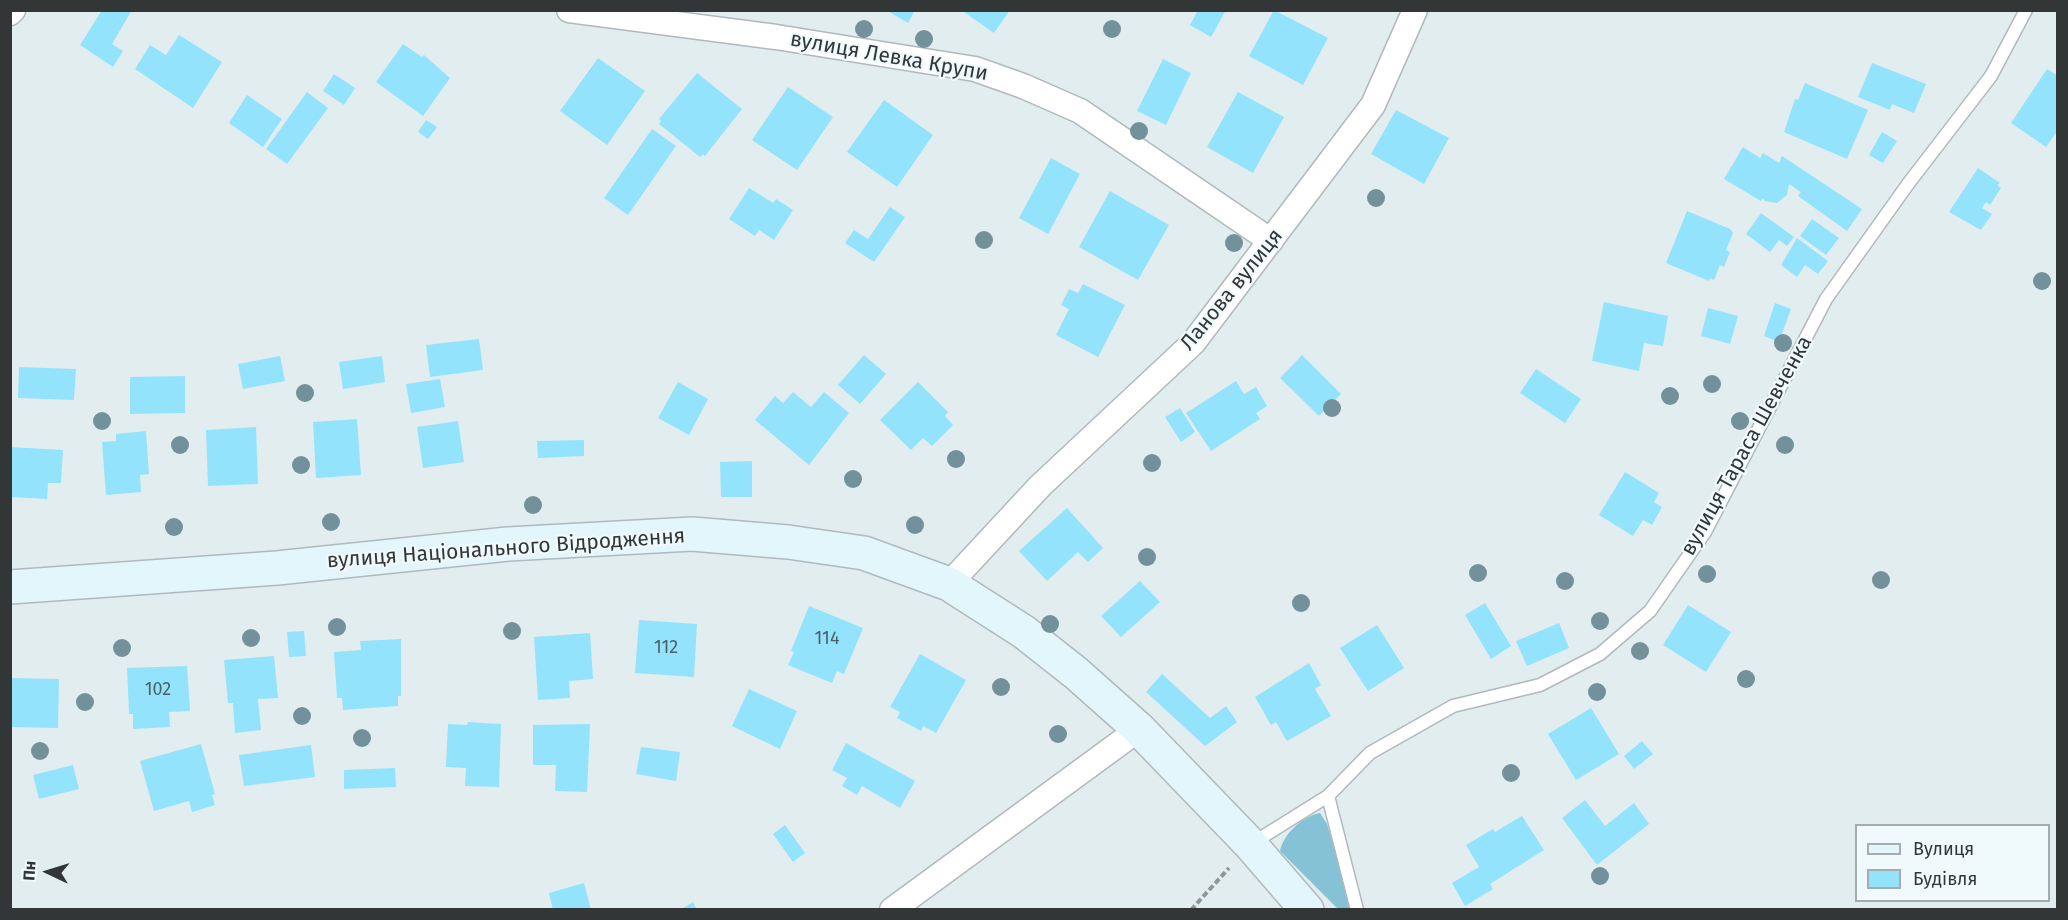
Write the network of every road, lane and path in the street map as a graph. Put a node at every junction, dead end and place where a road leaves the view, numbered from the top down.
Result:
1 (569, 10) edge
2 (1415, 10) edge
3 (2026, 10) edge
4 (1271, 241) junction
5 (949, 584) junction
6 (10, 587) edge
7 (1139, 729) junction
8 (1328, 796) junction
9 (1250, 844) junction
10 (892, 909) edge
11 (1191, 909) edge
12 (1306, 909) edge
13 (1357, 909) edge

1 - 4 street, вулиця Левка Крупи
2 - 4 street, Ланова вулиця
3 - 8 lane, вулиця Тараса Шевченка
4 - 5 street, Ланова вулиця
5 - 6 street, вулиця Національного Відродження
5 - 7 street, вулиця Національного Відродження
7 - 9 street, вулиця Національного Відродження
7 - 10 street
8 - 9 lane, вулиця Тараса Шевченка
8 - 13 lane
9 - 11 path
9 - 12 street, вулиця Національного Відродження

